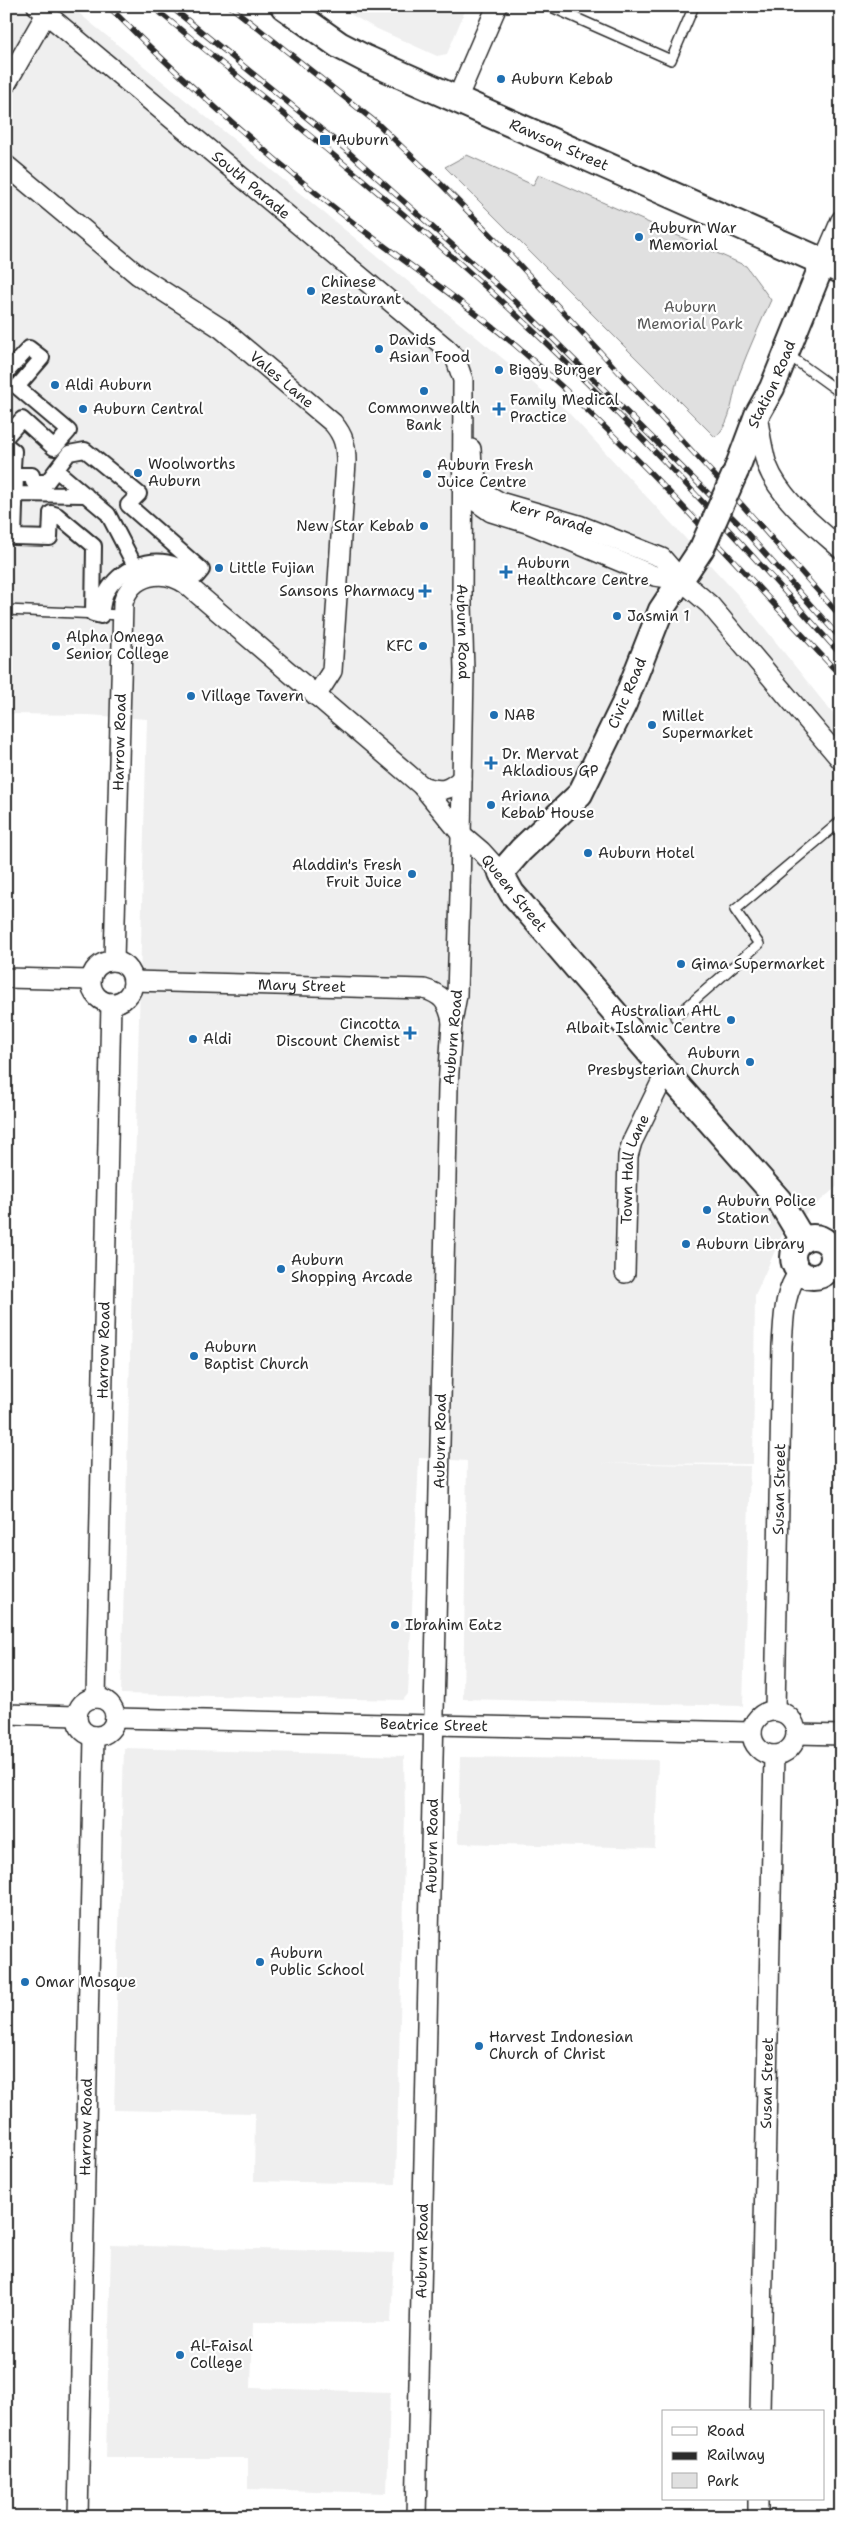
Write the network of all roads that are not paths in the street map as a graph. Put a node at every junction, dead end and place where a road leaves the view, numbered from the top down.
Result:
1 (284, 6) edge
2 (497, 6) edge
3 (549, 6) edge
4 (694, 6) edge
5 (41, 10) edge
6 (6, 84) edge
7 (457, 99) junction
8 (6, 165) edge
9 (841, 220) edge
10 (832, 266) edge
11 (785, 352) junction
12 (460, 367) joint
13 (6, 373) edge
14 (841, 393) edge
15 (757, 415) junction
16 (463, 421) junction
17 (8, 432) edge
18 (6, 445) edge
19 (56, 470) junction
20 (462, 484) junction
21 (15, 494) junction
22 (86, 495) junction
23 (491, 512) junction
24 (464, 533) junction
25 (6, 541) edge
26 (702, 548) joint
27 (841, 549) edge
28 (135, 566) junction
29 (681, 580) junction
30 (186, 584) joint
31 (6, 610) edge
32 (97, 614) junction
33 (122, 615) junction
34 (316, 696) junction
35 (841, 760) edge
36 (462, 778) junction
37 (422, 786) junction
38 (841, 821) edge
39 (461, 834) junction
40 (501, 873) junction
41 (114, 961) junction
42 (6, 978) edge
43 (91, 980) junction
44 (133, 981) junction
45 (111, 1003) junction
46 (675, 1017) dead end
47 (452, 1022) junction
48 (666, 1072) junction
49 (803, 1240) junction
50 (836, 1271) edge
51 (799, 1272) junction
52 (625, 1273) dead end
53 (96, 1698) junction
54 (775, 1710) junction
55 (6, 1714) edge
56 (77, 1716) junction
57 (115, 1718) junction
58 (434, 1725) junction
59 (752, 1732) junction
60 (797, 1734) junction
61 (841, 1735) edge
62 (94, 1736) junction
63 (774, 1755) junction
64 (760, 2410) edge
65 (758, 2500) edge
66 (78, 2517) edge
67 (416, 2517) edge
68 (758, 2517) edge

1 - 7 main road, Rawson Street
2 - 7 street
3 - 4 lane
5 - 6 street
5 - 12 street, South Parade
7 - 10 main road, Rawson Street
8 - 34 street, Vales Lane
9 - 10 street, Station Road
10 - 11 street, Station Road
11 - 14 lane
11 - 15 street, Station Road
12 - 16 street, Auburn Road
13 - 17 street
15 - 26 street, Station Road, bridge
15 - 27 street
16 - 20 street, Auburn Road
16 - 29 street, Kerr Parade
18 - 25 street
19 - 21 street
19 - 22 street
19 - 28 street
20 - 23 street, Kerr Parade
20 - 24 street, Auburn Road
21 - 22 street
21 - 32 street
22 - 28 street
23 - 24 street, Kerr Parade
23 - 29 street, Kerr Parade
24 - 36 street, Auburn Road
26 - 29 street, Civic Road
28 - 32 street
29 - 35 street, Kerr Parade
29 - 40 street, Civic Road
30 - 33 street, Harrow Road
30 - 34 street, Queen Street
31 - 32 lane
32 - 33 lane
33 - 41 street, Harrow Road
34 - 37 street, Queen Street
36 - 37 street
36 - 39 street, Auburn Road
37 - 39 street, Queen Street
38 - 46 lane
39 - 40 street, Queen Street
39 - 47 street, Auburn Road
40 - 48 street, Queen Street
41 - 43 street
41 - 44 street
42 - 43 street
43 - 45 street
44 - 45 street
44 - 47 street, Mary Street
45 - 53 street, Harrow Road
47 - 58 street, Auburn Road
48 - 49 street, Queen Street
48 - 52 street, Town Hall Lane
49 - 50 street
49 - 51 street
50 - 51 street
51 - 54 street, Susan Street
53 - 56 street
53 - 57 street
54 - 59 street
54 - 60 street
55 - 56 street
56 - 62 street
57 - 58 street, Beatrice Street
57 - 62 street
58 - 59 street, Beatrice Street
58 - 67 street, Auburn Road
59 - 63 street
60 - 61 street
60 - 63 street
62 - 66 street, Harrow Road
63 - 64 street, Susan Street
65 - 68 street

